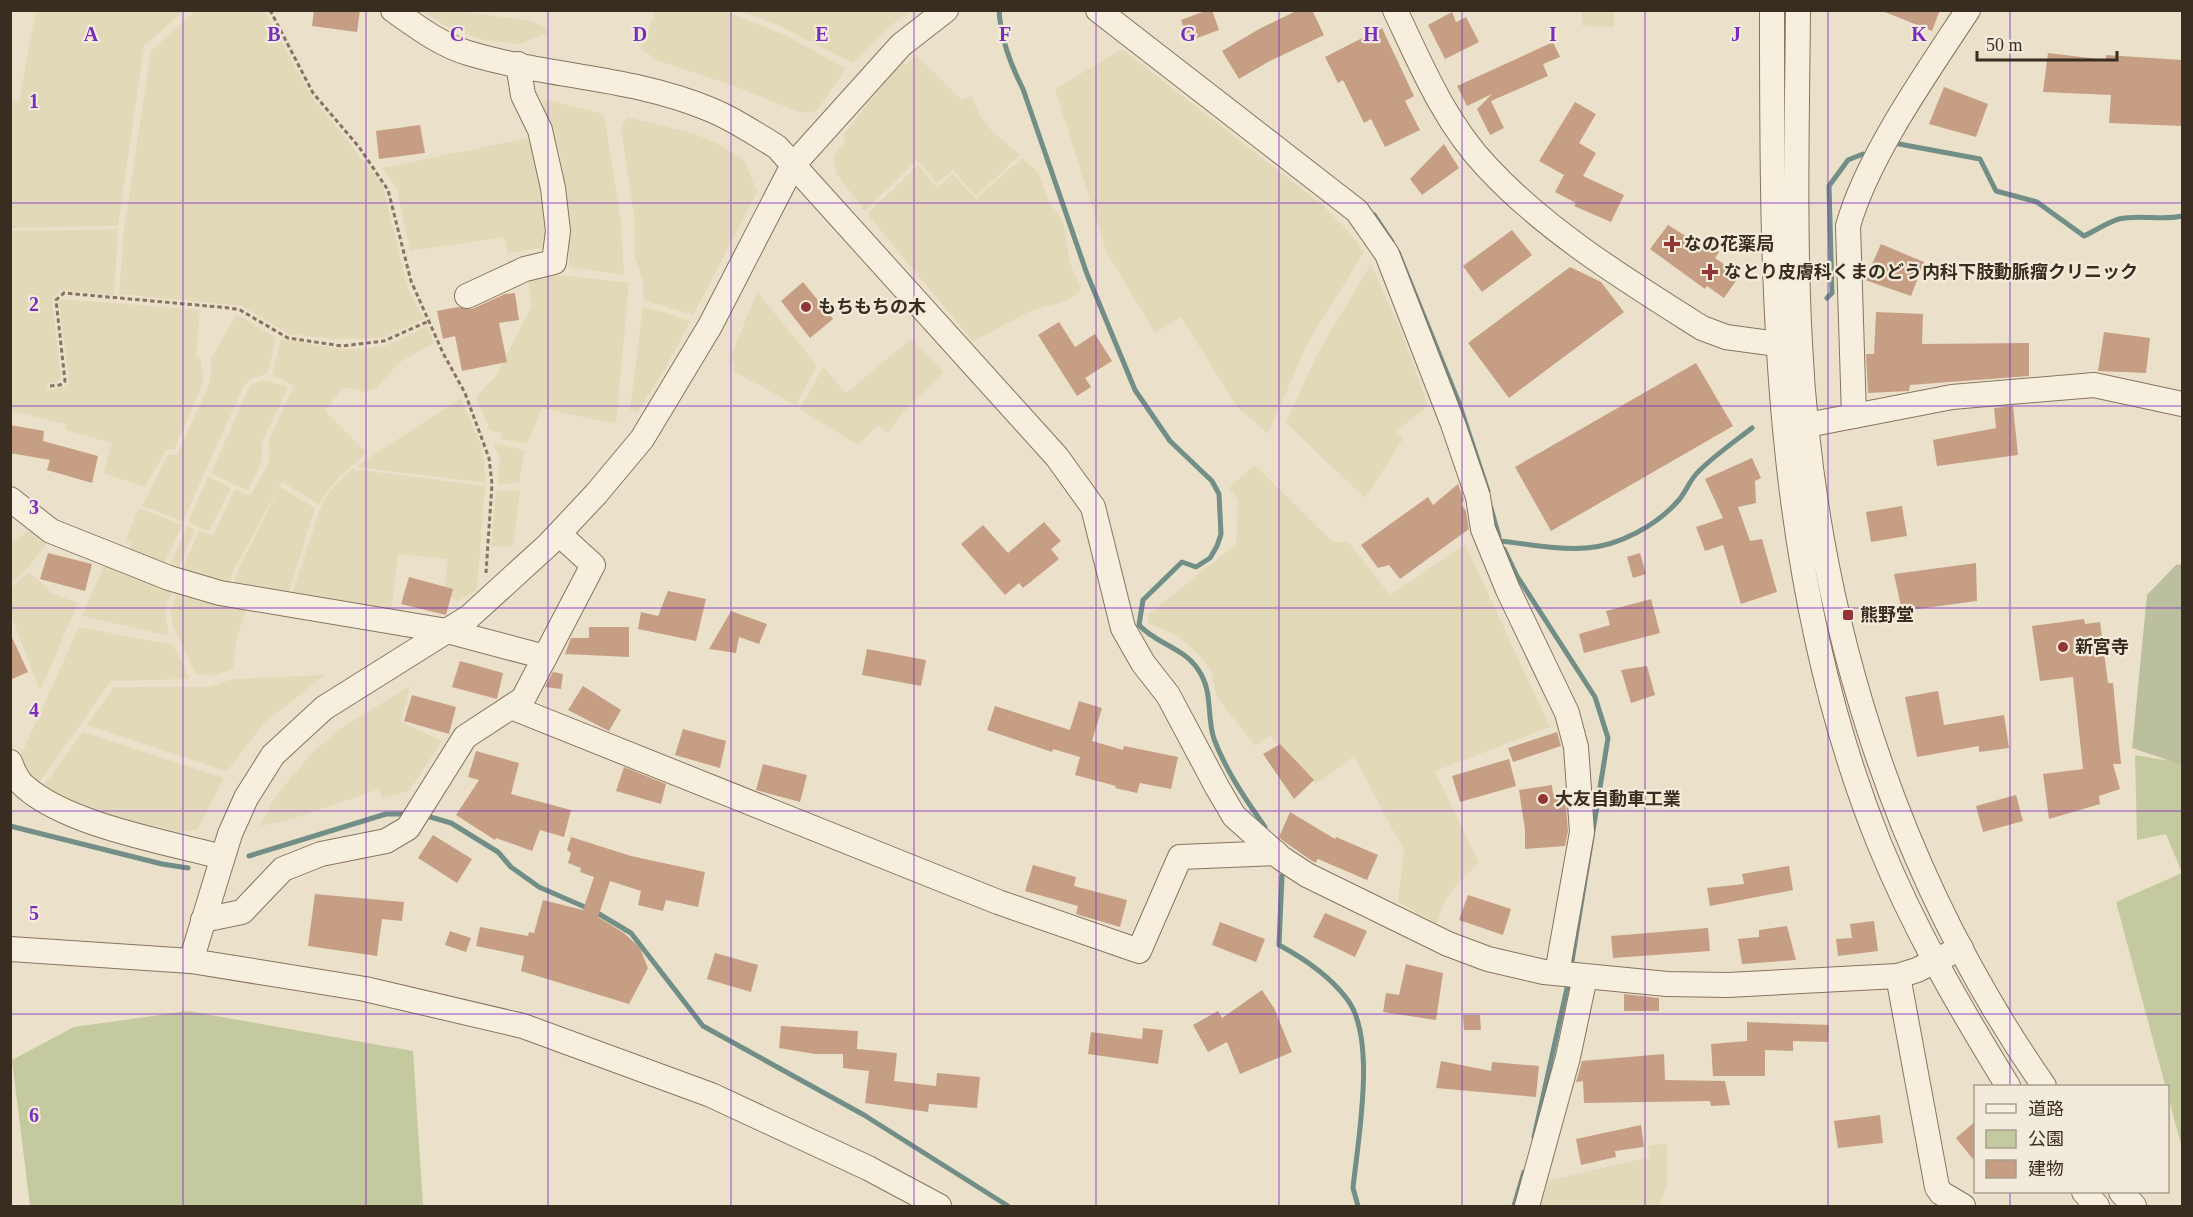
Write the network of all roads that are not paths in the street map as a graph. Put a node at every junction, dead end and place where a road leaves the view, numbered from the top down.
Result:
1 (393, 10) edge
2 (946, 10) edge
3 (1098, 10) edge
4 (1395, 10) edge
5 (1772, 10) edge
6 (1798, 10) edge
7 (1968, 10) edge
8 (518, 64) junction
9 (794, 165) junction
10 (467, 296) dead end
11 (1777, 344) junction
12 (2182, 404) edge
13 (1854, 416) junction
14 (1807, 425) junction
15 (10, 499) edge
16 (559, 534) junction
17 (447, 632) junction
18 (545, 657) junction
19 (511, 707) junction
20 (10, 762) edge
21 (1276, 853) junction
22 (222, 857) junction
23 (202, 920) junction
24 (1960, 948) junction
25 (10, 949) edge
26 (191, 961) junction
27 (1935, 961) junction
28 (1570, 975) junction
29 (1898, 976) junction
30 (2007, 1085) edge
31 (2043, 1085) edge
32 (2086, 1193) edge
33 (2123, 1193) edge
34 (1938, 1200) edge
35 (939, 1206) edge
36 (1527, 1206) edge
37 (1963, 1206) edge
38 (2097, 1206) edge
39 (2134, 1206) edge

1 - 8 street
2 - 9 street
3 - 28 street
4 - 11 street
5 - 11 street
6 - 14 street
7 - 13 street
8 - 9 street
8 - 10 street
9 - 16 street
9 - 21 street
11 - 27 street
12 - 13 street
13 - 14 street
14 - 24 street
15 - 17 street
16 - 17 street
16 - 18 street
17 - 18 street
17 - 22 street
18 - 19 street
19 - 21 street
19 - 23 street
20 - 22 street
21 - 28 street
22 - 23 street
23 - 26 street
24 - 27 street
24 - 31 street
25 - 26 street
26 - 35 street
27 - 29 street
27 - 30 street
28 - 29 street
28 - 36 street
29 - 34 street
32 - 38 street
33 - 39 street
34 - 37 street

